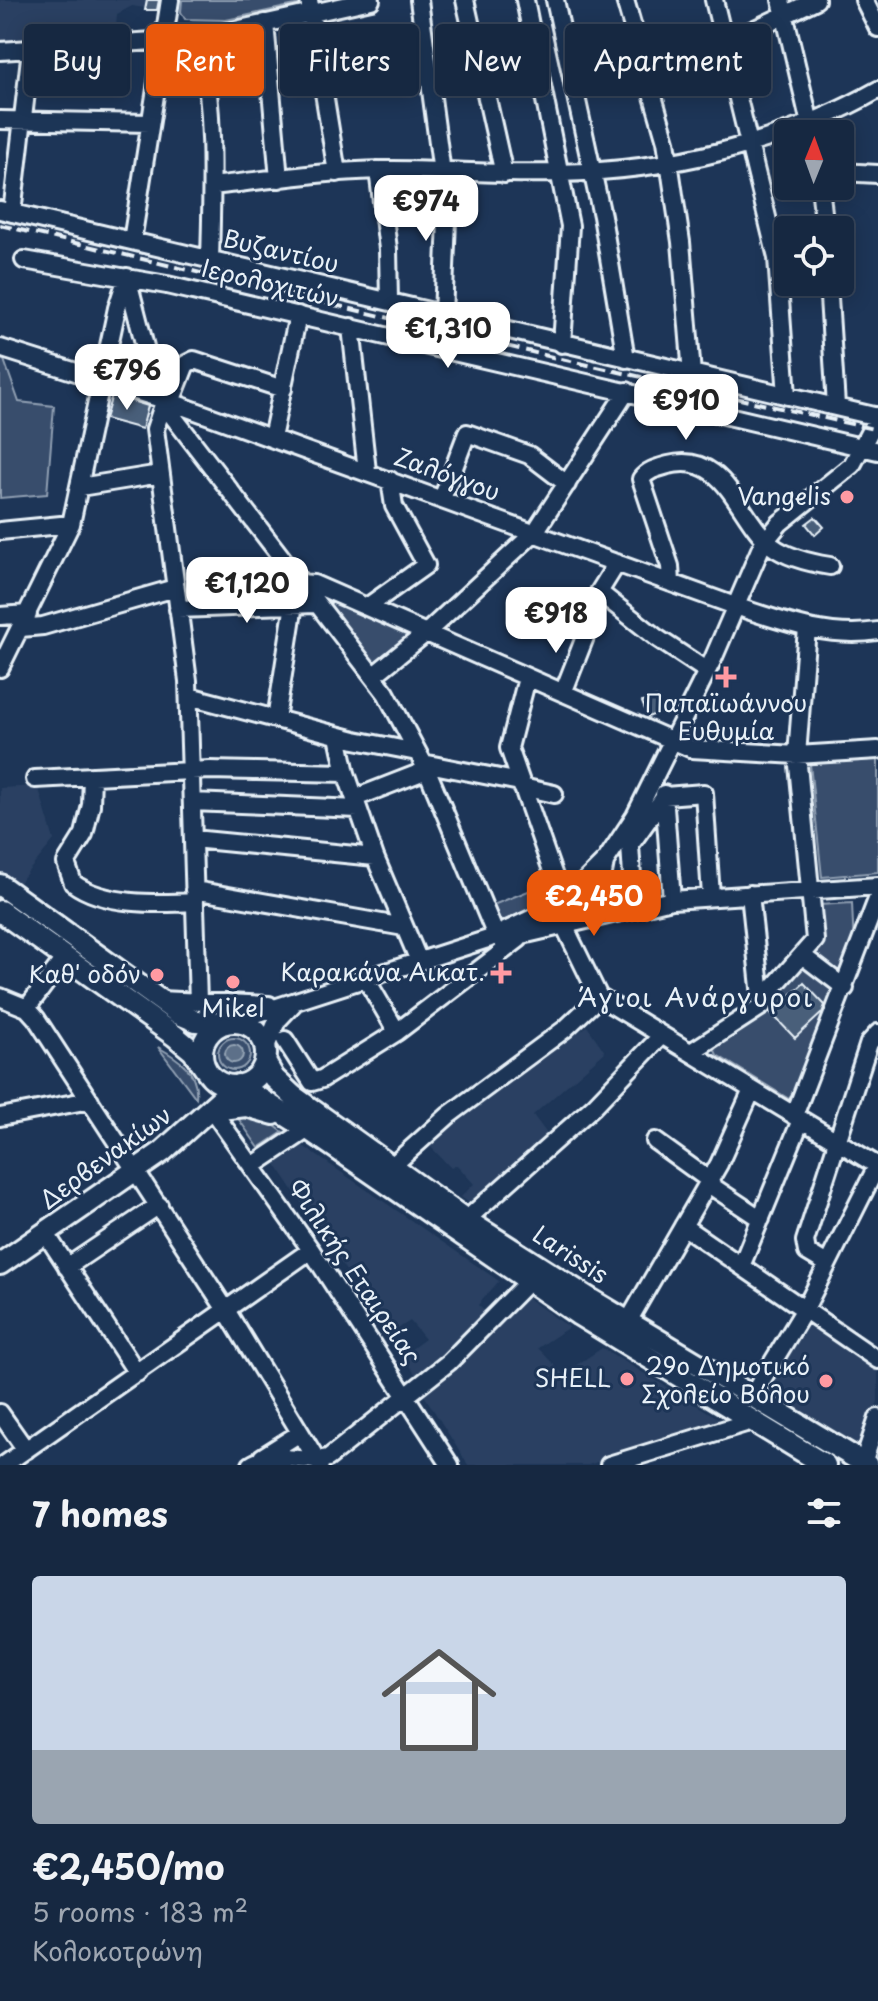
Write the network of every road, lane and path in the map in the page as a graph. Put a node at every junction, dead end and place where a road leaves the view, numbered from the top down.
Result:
1 (170, 0) edge
2 (371, 0) edge
3 (419, 0) edge
4 (465, 0) edge
5 (525, 0) edge
6 (555, 0) edge
7 (625, 0) edge
8 (714, 0) edge
9 (816, 0) edge
10 (864, 0) edge
11 (310, 7) edge
12 (783, 8) edge
13 (265, 23) junction
14 (166, 24) edge
15 (261, 24) edge
16 (633, 24) edge
17 (719, 24) edge
18 (757, 24) edge
19 (878, 28) edge
20 (24, 49) edge
21 (0, 51) edge
22 (878, 90) edge
23 (26, 96) edge
24 (154, 96) edge
25 (211, 96) edge
26 (654, 96) edge
27 (736, 96) edge
28 (0, 120) edge
29 (24, 120) junction
30 (810, 120) edge
31 (828, 120) edge
32 (150, 123) junction
33 (774, 138) edge
34 (747, 144) junction
35 (670, 162) junction
36 (378, 170) junction
37 (592, 172) junction
38 (337, 173) junction
39 (446, 173) junction
40 (559, 173) junction
41 (854, 173) edge
42 (504, 174) junction
43 (878, 174) edge
44 (279, 179) junction
45 (212, 186) junction
46 (6, 211) edge
47 (132, 241) junction
48 (24, 260) dead end
49 (210, 260) junction
50 (127, 277) junction
51 (829, 296) edge
52 (389, 301) junction
53 (298, 315) junction
54 (443, 315) junction
55 (351, 327) junction
56 (562, 344) junction
57 (0, 348) edge
58 (626, 359) junction
59 (692, 374) junction
60 (102, 379) junction
61 (283, 389) junction
62 (627, 391) junction
63 (787, 396) junction
64 (164, 401) junction
65 (836, 406) junction
66 (878, 417) edge
67 (272, 438) junction
68 (871, 449) edge
69 (367, 471) junction
70 (160, 474) junction
71 (390, 480) junction
72 (567, 484) junction
73 (80, 487) junction
74 (442, 499) junction
75 (71, 524) junction
76 (0, 531) edge
77 (535, 532) junction
78 (766, 540) junction
79 (617, 563) junction
80 (830, 566) dead end
81 (299, 583) junction
82 (671, 583) junction
83 (175, 588) junction
84 (294, 604) junction
85 (315, 604) junction
86 (735, 606) junction
87 (367, 607) junction
88 (178, 609) junction
89 (0, 616) edge
90 (24, 621) junction
91 (807, 628) junction
92 (878, 631) edge
93 (587, 632) dead end
94 (426, 633) junction
95 (0, 668) edge
96 (707, 671) junction
97 (374, 675) junction
98 (527, 678) junction
99 (563, 693) junction
100 (189, 696) junction
101 (276, 719) junction
102 (338, 736) junction
103 (673, 741) junction
104 (878, 750) edge
105 (797, 755) junction
106 (422, 762) junction
107 (191, 771) junction
108 (658, 772) junction
109 (346, 773) junction
110 (92, 776) junction
111 (35, 779) dead end
112 (521, 784) junction
113 (554, 794) dead end
114 (665, 796) junction
115 (192, 802) junction
116 (356, 803) junction
117 (193, 839) junction
118 (375, 857) junction
119 (606, 860) junction
120 (0, 885) edge
121 (878, 886) edge
122 (812, 891) junction
123 (750, 894) junction
124 (195, 896) junction
125 (711, 896) junction
126 (878, 897) edge
127 (672, 900) junction
128 (559, 905) junction
129 (634, 907) junction
130 (0, 911) edge
131 (614, 912) junction
132 (563, 926) junction
133 (404, 927) junction
134 (496, 936) junction
135 (519, 938) junction
136 (478, 942) junction
137 (803, 956) junction
138 (65, 957) junction
139 (419, 961) junction
140 (365, 977) junction
141 (845, 988) junction
142 (0, 997) edge
143 (599, 997) junction
144 (299, 999) junction
145 (159, 1000) junction
146 (198, 1002) junction
147 (762, 1003) junction
148 (278, 1006) junction
149 (27, 1008) junction
150 (229, 1023) junction
151 (397, 1032) junction
152 (876, 1034) edge
153 (662, 1035) junction
154 (285, 1040) dead end
155 (691, 1052) junction
156 (265, 1055) junction
157 (208, 1072) junction
158 (237, 1086) junction
159 (752, 1090) junction
160 (90, 1100) junction
161 (206, 1115) junction
162 (0, 1117) edge
163 (798, 1118) junction
164 (308, 1129) junction
165 (655, 1141) dead end
166 (840, 1142) junction
167 (254, 1165) junction
168 (878, 1165) edge
169 (391, 1167) junction
170 (136, 1171) junction
171 (708, 1181) junction
172 (159, 1205) junction
173 (761, 1219) junction
174 (466, 1220) junction
175 (683, 1226) junction
176 (46, 1234) junction
177 (311, 1250) junction
178 (0, 1264) edge
179 (742, 1264) junction
180 (827, 1264) junction
181 (67, 1267) junction
182 (528, 1282) junction
183 (805, 1309) junction
184 (226, 1310) junction
185 (623, 1330) junction
186 (878, 1360) edge
187 (137, 1373) junction
188 (407, 1395) junction
189 (752, 1396) junction
190 (0, 1413) edge
191 (878, 1418) edge
192 (752, 1421) junction
193 (300, 1433) junction
194 (26, 1450) junction
195 (256, 1462) edge
196 (319, 1463) edge
197 (620, 1464) edge
198 (865, 1464) edge
199 (4, 1465) edge
200 (450, 1465) edge
201 (825, 1465) edge

1 - 14 street
2 - 11 street
3 - 39 street
4 - 42 street
5 - 40 street
6 - 37 street
7 - 16 street
8 - 17 street
9 - 12 street
10 - 19 street
11 - 13 street
11 - 38 street
12 - 18 street
12 - 30 street
13 - 15 street
13 - 44 street
20 - 21 street
22 - 31 street
23 - 29 street
24 - 32 street
25 - 45 street
26 - 35 street
27 - 34 street
28 - 29 street
29 - 32 street
29 - 46 street
32 - 47 street
33 - 34 street
34 - 35 street
34 - 63 street
35 - 37 street
35 - 59 street
36 - 38 street
36 - 39 street
36 - 52 street
37 - 40 street
37 - 58 street
38 - 44 street
39 - 42 street
39 - 54 street
40 - 42 street
40 - 56 street
41 - 43 street
44 - 45 street
45 - 49 street
46 - 47 street, Βυζαντίου
47 - 49 street, Βυζαντίου
48 - 50 street, Ιερολοχιτών
49 - 52 street, Βυζαντίου
50 - 53 street, Ιερολοχιτών
50 - 60 street
50 - 64 street
51 - 65 street
52 - 54 street, Βυζαντίου
53 - 55 street, Ιερολοχιτών
53 - 61 street
54 - 56 street, Βυζαντίου
55 - 62 street, Ιερολοχιτών
55 - 69 street
56 - 58 street, Βυζαντίου
57 - 60 street, Ζαλόγγου
58 - 59 street, Βυζαντίου
59 - 63 street, Βυζαντίου
60 - 64 street, Ζαλόγγου
60 - 73 street
61 - 64 street
61 - 67 street
62 - 68 street, Ιερολοχιτών
62 - 72 street
63 - 65 street, Βυζαντίου
64 - 67 street, Ζαλόγγου
64 - 70 street
64 - 81 street
65 - 66 street, Βυζαντίου
66 - 68 street
67 - 69 street, Ζαλόγγου
68 - 78 street
69 - 71 street, Ζαλόγγου
70 - 73 street
70 - 83 street
71 - 74 street, Ζαλόγγου
71 - 87 street
72 - 74 street
72 - 77 street
73 - 75 street
74 - 77 street, Ζαλόγγου
75 - 76 street
75 - 90 street
77 - 79 street, Ζαλόγγου
77 - 94 street
78 - 80 street
78 - 82 street
78 - 86 street
79 - 82 street, Ζαλόγγου
79 - 96 street
81 - 85 street
81 - 87 street
82 - 86 street, Ζαλόγγου
83 - 88 street
83 - 90 street
84 - 85 street
84 - 88 street
84 - 101 street
85 - 97 street
86 - 91 street, Ζαλόγγου
86 - 96 street
87 - 94 street
88 - 100 street
89 - 90 street
90 - 95 street
91 - 92 street, Ζαλόγγου
91 - 105 street
93 - 99 street
94 - 97 street
94 - 98 street
96 - 103 street
97 - 106 street
98 - 99 street
98 - 112 street
99 - 103 street
100 - 101 street
100 - 107 street
101 - 102 street
102 - 106 street
102 - 109 street
103 - 105 street
103 - 108 street
104 - 105 street
105 - 122 street
106 - 112 street
106 - 116 street
106 - 134 street
107 - 109 street
107 - 110 street
107 - 115 street
108 - 114 street
108 - 119 street
109 - 116 street
110 - 111 street
110 - 124 street
112 - 113 street
112 - 128 street
114 - 125 street
114 - 127 street
114 - 129 street
115 - 116 street
115 - 117 street
116 - 118 street
117 - 118 street
117 - 124 street
118 - 133 street
119 - 128 street
119 - 131 street
120 - 145 main road
121 - 122 street
122 - 123 street
122 - 137 street
123 - 125 street
123 - 147 street
124 - 133 street
124 - 146 street
125 - 127 street
126 - 141 street
127 - 129 street
128 - 132 street
128 - 134 street
129 - 131 street
130 - 138 main road
131 - 132 street
132 - 135 street
132 - 143 street
133 - 139 street
134 - 136 street
135 - 136 street
135 - 151 street
136 - 139 street
137 - 141 street
137 - 147 street
138 - 149 street
138 - 157 main road
139 - 140 street
140 - 144 street
140 - 151 street
141 - 163 street
142 - 149 street
143 - 153 street
143 - 169 street
144 - 148 street
144 - 156 street
145 - 146 street
145 - 150 main road
146 - 148 street
147 - 155 street
148 - 150 street
149 - 160 street
150 - 156 main road
150 - 157 main road
151 - 154 street
152 - 166 street
153 - 155 street
153 - 174 street
155 - 159 street
156 - 158 main road
156 - 169 main road, Larissis
157 - 158 main road
157 - 161 main road
158 - 161 main road, Δερβενακίων
158 - 164 main road, Larissis
159 - 163 street
159 - 171 street
160 - 162 street
160 - 170 street
161 - 164 main road
161 - 167 street, Φιλικής Εταιρείας
161 - 170 main road, Δερβενακίων
163 - 166 street
163 - 173 street
164 - 167 street
164 - 182 main road, Larissis
165 - 171 street
166 - 168 street
166 - 180 street
167 - 177 street, Φιλικής Εταιρείας
168 - 180 street
169 - 174 main road, Larissis
170 - 172 street
170 - 176 main road, Δερβενακίων
171 - 173 street
171 - 175 street
172 - 181 street
172 - 184 street
173 - 179 street
174 - 185 main road, Larissis
175 - 179 street
175 - 185 street
176 - 178 main road, Δερβενακίων
176 - 181 street
177 - 184 street
177 - 188 street, Φιλικής Εταιρείας
179 - 183 street
180 - 183 street
181 - 187 street
182 - 185 main road, Larissis
182 - 188 street
183 - 186 street
183 - 189 street
184 - 187 street
184 - 193 street
185 - 189 main road, Larissis
185 - 192 main road, Larissis
187 - 194 street
188 - 196 street
188 - 200 street, Φιλικής Εταιρείας
189 - 198 main road, Larissis
190 - 194 street
191 - 198 street
192 - 197 street
192 - 201 main road, Larissis
193 - 195 street
193 - 196 street
194 - 199 street
195 - 196 street

